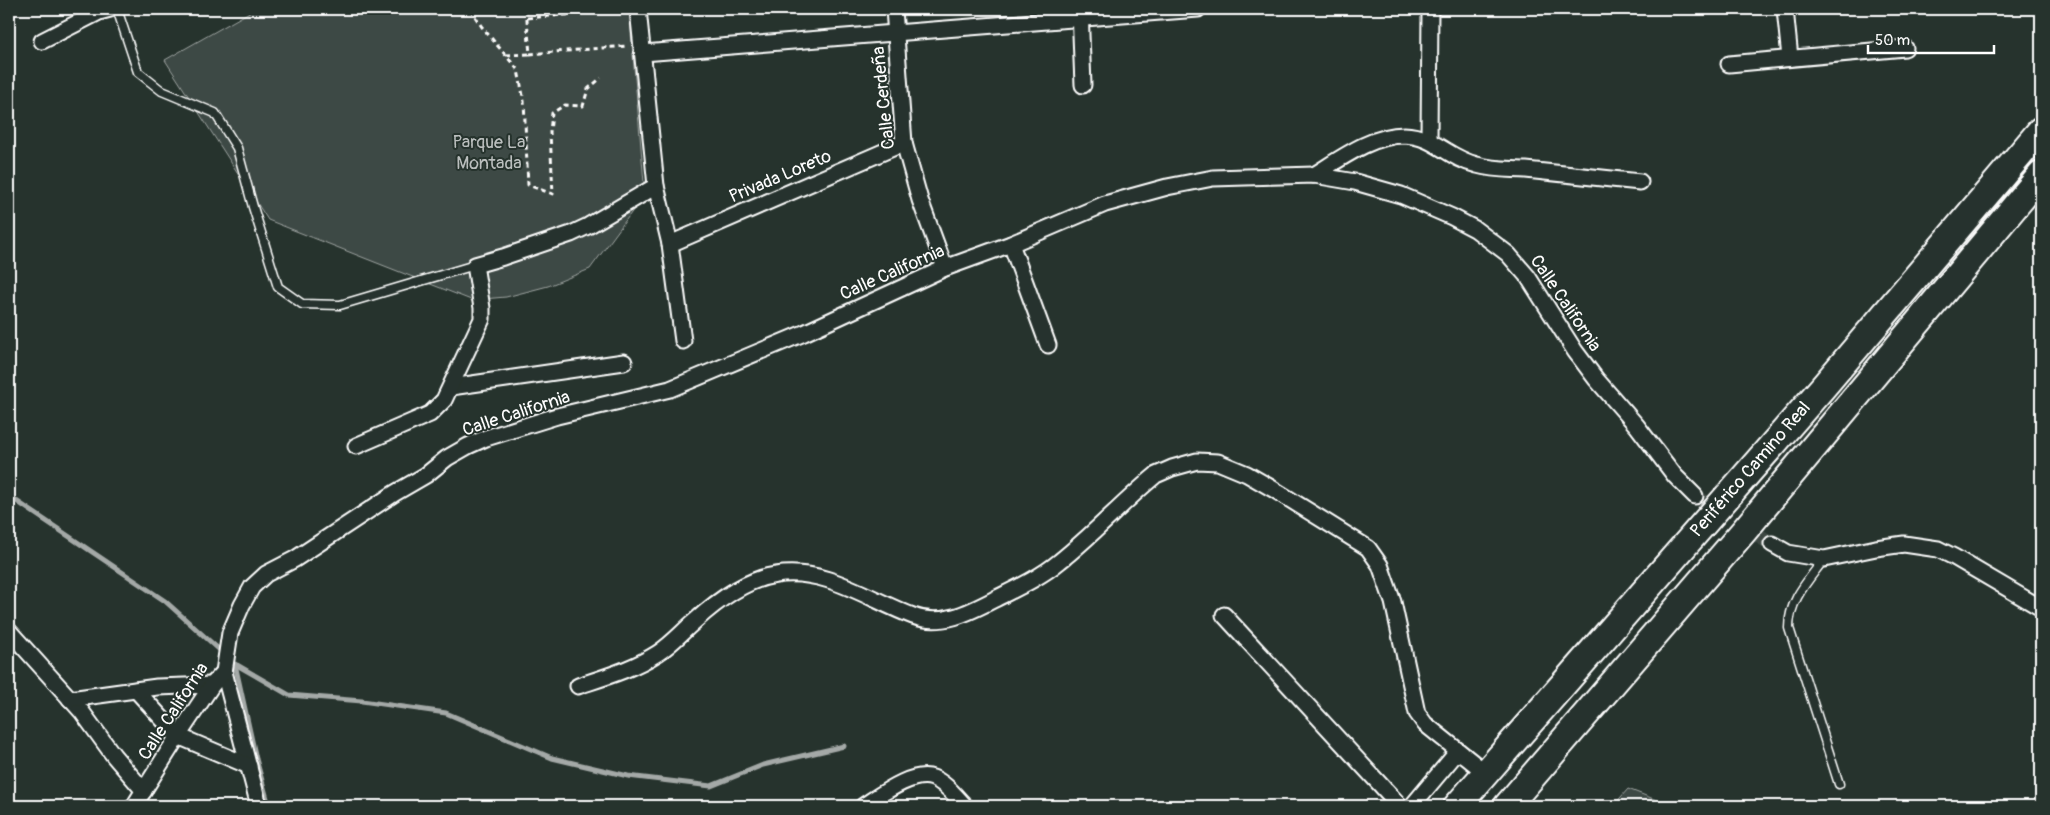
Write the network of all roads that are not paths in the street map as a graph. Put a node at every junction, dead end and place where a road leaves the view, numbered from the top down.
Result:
1 (110, 9) edge
2 (117, 9) edge
3 (638, 9) edge
4 (894, 9) edge
5 (1198, 9) edge
6 (1430, 9) edge
7 (1785, 9) edge
8 (1080, 13) edge
9 (896, 32) junction
10 (42, 41) dead end
11 (643, 48) junction
12 (1905, 48) dead end
13 (1790, 58) junction
14 (1729, 64) dead end
15 (1083, 84) dead end
16 (2041, 130) edge
17 (1429, 140) junction
18 (904, 143) junction
19 (1314, 175) junction
20 (2041, 175) edge
21 (1640, 182) dead end
22 (656, 186) junction
23 (670, 244) junction
24 (1011, 244) junction
25 (475, 265) junction
26 (945, 268) junction
27 (683, 341) dead end
28 (1048, 345) dead end
29 (624, 362) dead end
30 (450, 386) junction
31 (356, 446) dead end
32 (1695, 496) tunnel mouth
33 (1772, 544) tunnel mouth
34 (1824, 558) junction
35 (2041, 608) edge
36 (1224, 615) dead end
37 (9, 631) edge
38 (224, 672) junction
39 (212, 685) junction
40 (578, 686) dead end
41 (136, 690) junction
42 (70, 699) junction
43 (178, 736) junction
44 (1458, 751) junction
45 (249, 766) junction
46 (1486, 773) junction
47 (1839, 784) dead end
48 (144, 791) junction
49 (134, 806) edge
50 (259, 806) edge
51 (863, 806) edge
52 (965, 806) edge
53 (1400, 806) edge
54 (1412, 806) edge
55 (1457, 806) edge
56 (1506, 806) edge

1 - 10 street
2 - 25 lane
3 - 11 street
4 - 9 street, Calle Cerdeña
5 - 8 street
6 - 17 street
7 - 13 street
8 - 9 street
8 - 15 street
9 - 11 street
9 - 18 street, Calle Cerdeña
11 - 22 street
12 - 13 street
13 - 14 street
16 - 46 highway, Periférico Camino Real
17 - 19 street
17 - 21 street
18 - 23 street, Privada Loreto
18 - 26 street, Calle Cerdeña
19 - 24 street, Calle California
19 - 32 street, Calle California
20 - 56 highway, Periférico Camino Real
22 - 23 street
22 - 25 street
23 - 27 street
24 - 26 street, Calle California
24 - 28 street
25 - 30 street
26 - 38 street, Calle California
29 - 30 street
30 - 31 street
33 - 34 street
34 - 35 street
34 - 47 lane
36 - 53 street
37 - 42 street, Calle California
38 - 39 street, Calle California
38 - 45 street
39 - 41 street
39 - 43 street, Calle California
40 - 44 street
41 - 42 street
41 - 43 street
42 - 48 street, Calle California
43 - 45 street
43 - 48 street, Calle California
44 - 46 street
44 - 54 street
45 - 50 street
46 - 55 highway, Periférico Camino Real
48 - 49 street, Calle California
51 - 52 street

